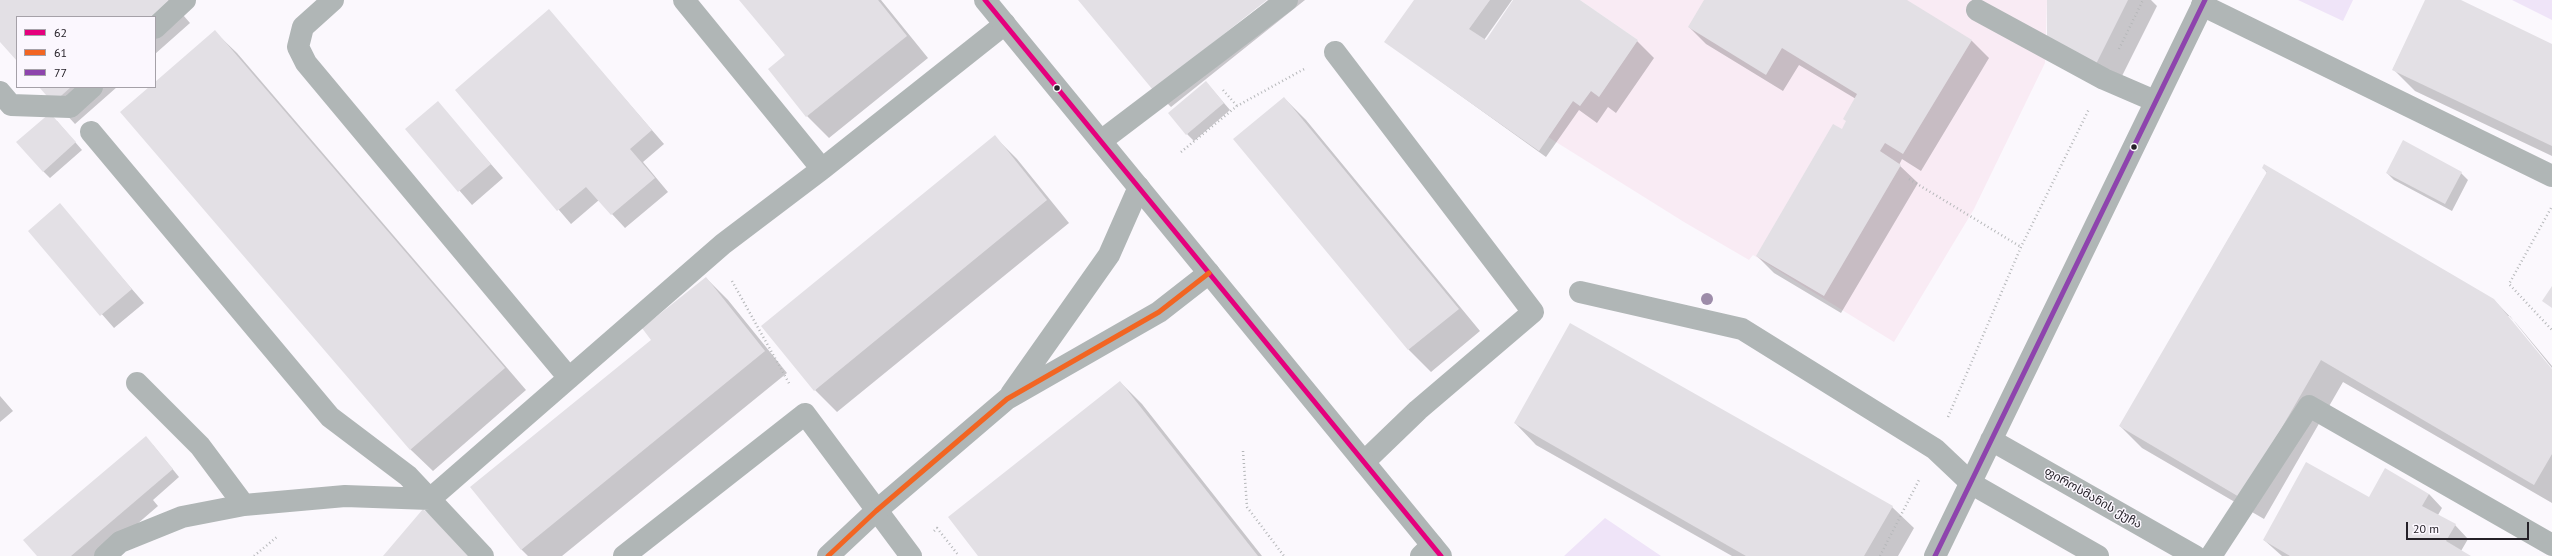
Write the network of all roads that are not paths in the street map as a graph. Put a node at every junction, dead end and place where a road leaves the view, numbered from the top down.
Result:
1 (185, 0) edge
2 (333, 0) edge
3 (684, 0) edge
4 (985, 0) edge
5 (1287, 0) edge
6 (2203, 2) edge
7 (1977, 10) dead end
8 (1005, 24) junction
9 (156, 27) edge
10 (1334, 52) road end
11 (91, 88) edge
12 (0, 92) edge
13 (2155, 101) junction
14 (91, 132) dead end
15 (1100, 141) junction
16 (822, 169) junction
17 (2552, 176) edge
18 (1139, 188) junction
19 (1209, 273) junction
20 (1580, 292) dead end
21 (569, 378) junction
22 (137, 383) dead end
23 (1006, 399) junction
24 (1991, 440) junction
25 (1364, 462) junction
26 (1972, 484) junction
27 (430, 499) junction
28 (244, 505) junction
29 (876, 511) junction
30 (2552, 545) edge
31 (1431, 552) edge
32 (105, 556) edge
33 (483, 556) edge
34 (624, 556) edge
35 (828, 556) edge
36 (911, 556) edge
37 (1935, 556) edge
38 (2098, 556) edge
39 (2195, 556) edge
40 (2211, 556) edge

1 - 9 street
2 - 21 street
3 - 16 street
4 - 8 street
5 - 15 street
6 - 13 street
6 - 17 street
7 - 13 street
8 - 15 street
8 - 16 street
10 - 25 street
11 - 12 street
13 - 24 street
14 - 27 street
15 - 18 street
16 - 21 street
18 - 19 street
18 - 23 street
19 - 23 street
19 - 25 street
20 - 26 street
21 - 27 street
22 - 28 street
23 - 29 street
24 - 26 street
24 - 39 street, ფიროსმანის ქუჩა
25 - 31 street
26 - 37 street
26 - 38 street
27 - 28 street
27 - 33 street
28 - 32 street
29 - 34 street
29 - 35 street
29 - 36 street
30 - 40 street

